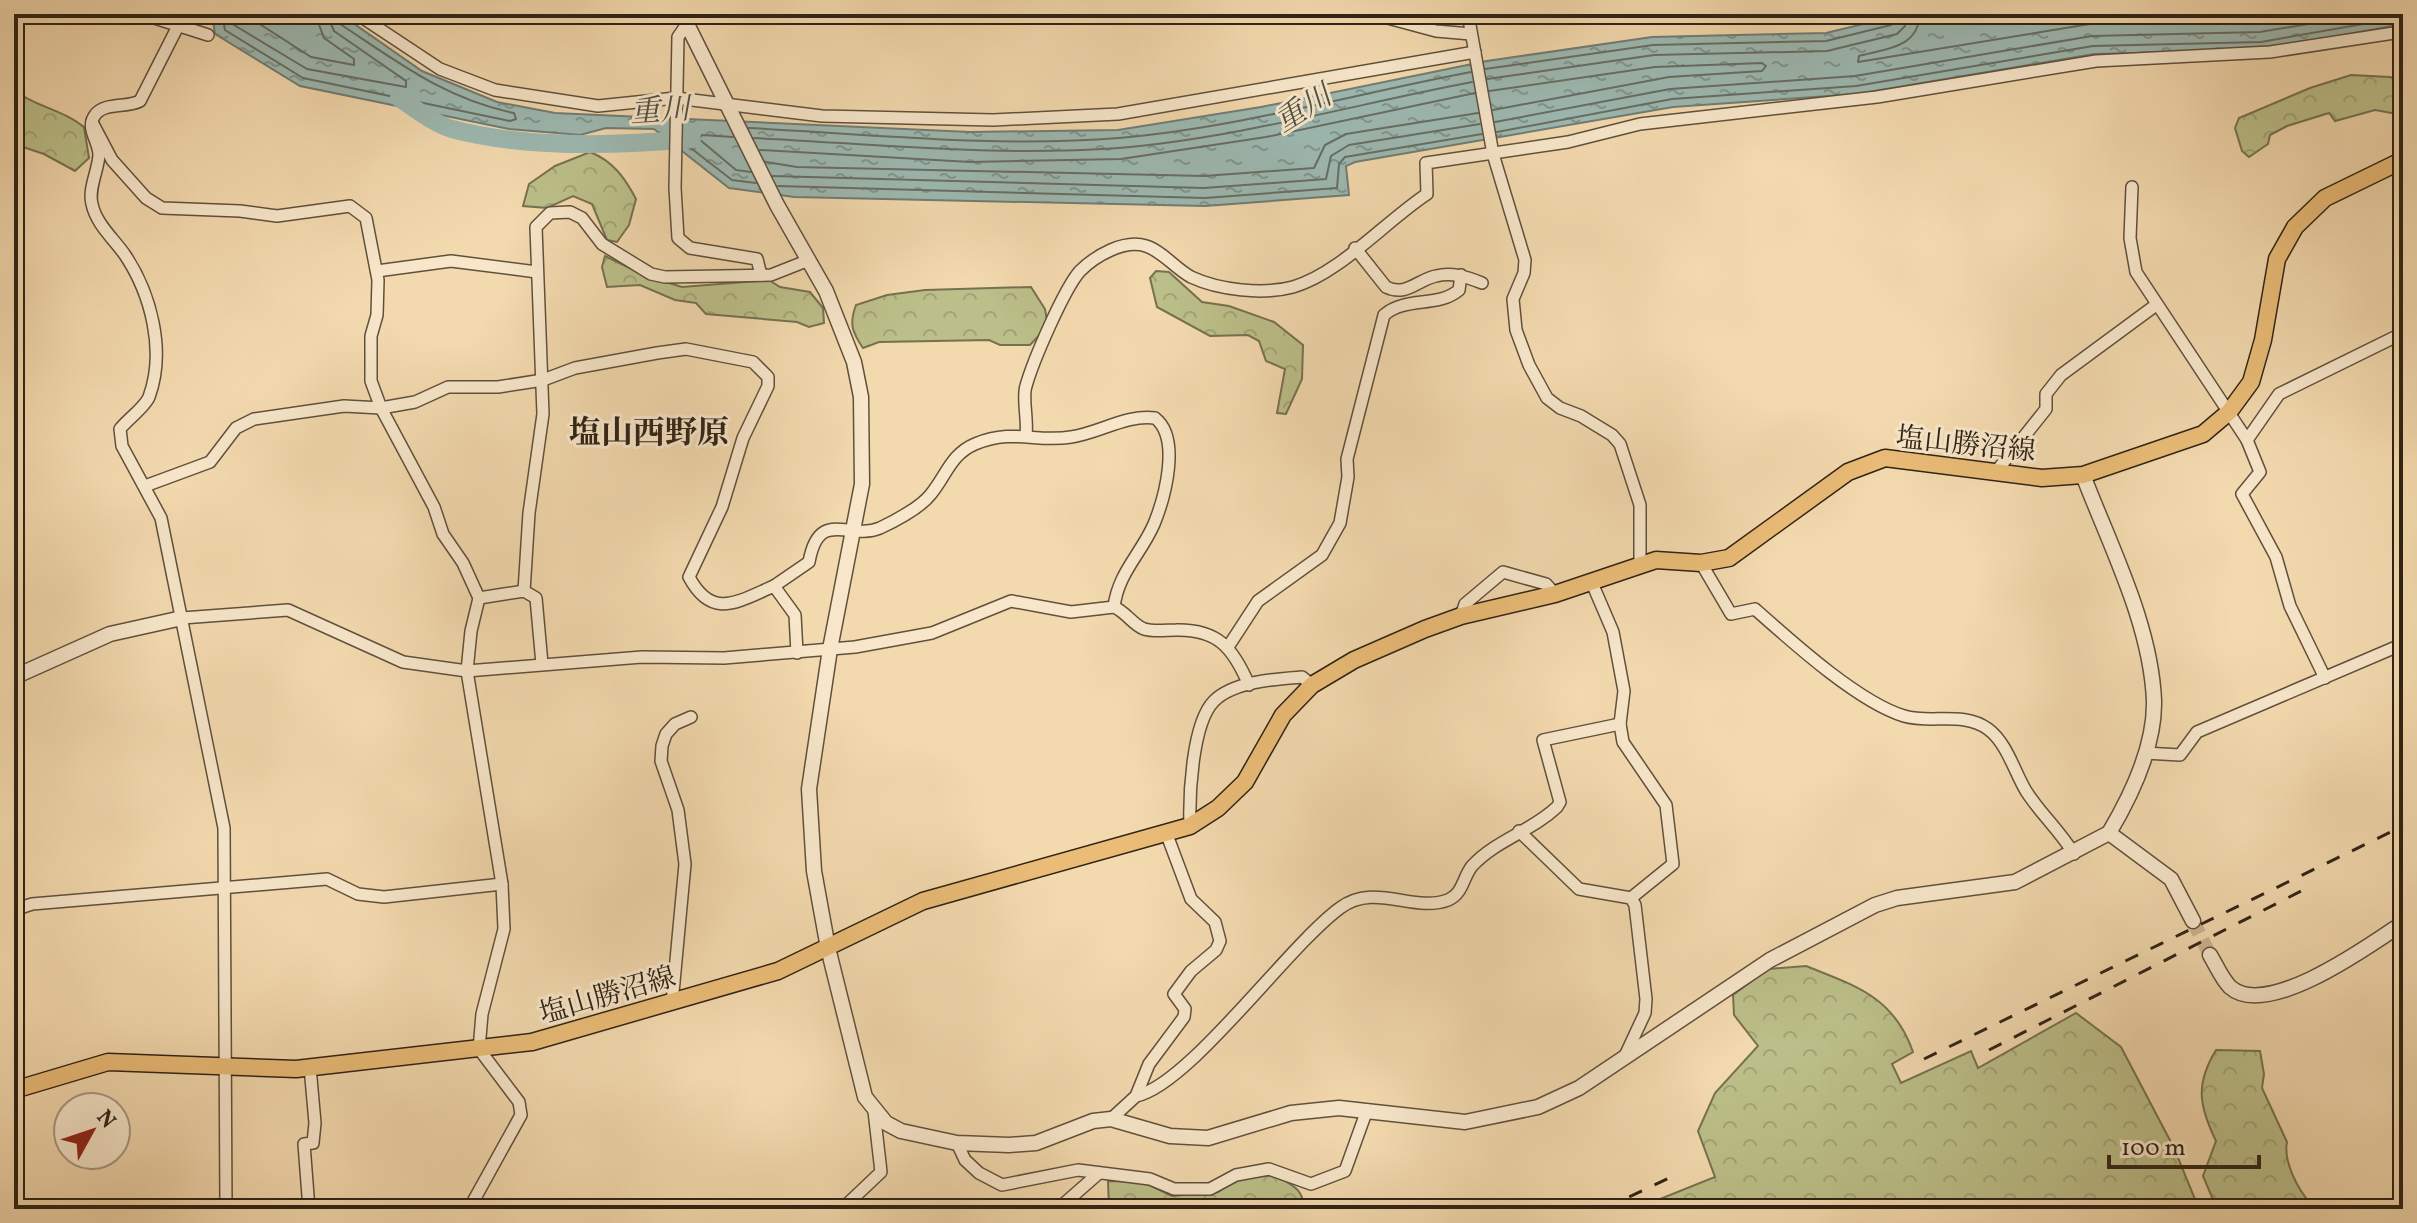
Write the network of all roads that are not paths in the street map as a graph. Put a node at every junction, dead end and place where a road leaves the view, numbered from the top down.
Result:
1 (142, 14) edge
2 (357, 14) edge
3 (1373, 14) edge
4 (1468, 14) edge
5 (684, 19) edge
6 (178, 26) junction
7 (1471, 34) junction
8 (208, 35) dead end
9 (2403, 35) edge
10 (1475, 52) junction
11 (676, 100) junction
12 (727, 105) junction
13 (92, 122) junction
14 (1493, 154) junction
15 (2399, 162) edge
16 (2403, 184) edge
17 (2132, 187) dead end
18 (1355, 248) junction
19 (809, 260) junction
20 (377, 271) junction
21 (537, 272) junction
22 (761, 275) junction
23 (1461, 275) junction
24 (1482, 283) dead end
25 (2156, 305) junction
26 (2403, 333) edge
27 (543, 380) junction
28 (381, 408) junction
29 (2229, 412) junction
30 (1026, 434) junction
31 (2247, 440) junction
32 (1995, 473) junction
33 (2083, 475) junction
34 (145, 486) junction
35 (855, 529) junction
36 (1640, 563) junction
37 (1701, 563) junction
38 (1592, 583) junction
39 (774, 586) junction
40 (524, 591) junction
41 (1555, 594) junction
42 (479, 598) junction
43 (1114, 607) junction
44 (1461, 616) junction
45 (182, 618) junction
46 (2403, 644) edge
47 (1228, 647) junction
48 (830, 649) junction
49 (797, 653) junction
50 (542, 664) junction
51 (467, 671) junction
52 (14, 677) edge
53 (2325, 678) junction
54 (1249, 685) junction
55 (1312, 685) junction
56 (691, 717) dead end
57 (1620, 724) junction
58 (2145, 753) junction
59 (1190, 826) junction
60 (1519, 831) junction
61 (2109, 833) junction
62 (1167, 835) junction
63 (2074, 854) junction
64 (502, 884) junction
65 (225, 887) junction
66 (1631, 898) junction
67 (14, 910) edge
68 (2193, 921) tunnel mouth
69 (2403, 923) edge
70 (828, 948) junction
71 (2210, 955) tunnel mouth
72 (672, 1003) junction
73 (479, 1049) junction
74 (1624, 1058) junction
75 (228, 1066) junction
76 (310, 1067) junction
77 (14, 1090) edge
78 (1136, 1096) junction
79 (1367, 1110) junction
80 (874, 1111) junction
81 (1111, 1119) junction
82 (957, 1143) junction
83 (1099, 1173) junction
84 (226, 1209) edge
85 (309, 1209) edge
86 (469, 1209) edge
87 (842, 1209) edge
88 (1058, 1209) edge

1 - 6 street
2 - 11 street
3 - 7 street
4 - 7 street
5 - 11 street
5 - 12 street
6 - 8 street
6 - 13 street
7 - 10 street
9 - 14 street
10 - 12 street
10 - 14 street
11 - 12 street
11 - 22 street
12 - 19 street
13 - 20 street
13 - 34 street
14 - 18 street
14 - 36 street
15 - 16 street
15 - 29 main road, 塩山勝沼線
17 - 25 street
18 - 23 street
18 - 30 street
19 - 22 street
19 - 35 street
20 - 21 street
20 - 28 street
21 - 22 street
21 - 27 street
23 - 24 street
23 - 47 street
25 - 29 street
25 - 32 street
26 - 31 street
27 - 28 street
27 - 39 street
27 - 40 street
28 - 34 street
28 - 42 street
29 - 31 street
29 - 33 main road, 塩山勝沼線
30 - 35 street
30 - 43 street
31 - 53 street
32 - 33 main road, 塩山勝沼線
32 - 37 main road, 塩山勝沼線
33 - 58 street
34 - 45 street
35 - 39 street
35 - 48 street
36 - 37 main road, 塩山勝沼線
36 - 38 main road, 塩山勝沼線
37 - 63 street
38 - 41 main road, 塩山勝沼線
38 - 57 street
39 - 49 street
40 - 42 street
40 - 50 street
41 - 44 main road, 塩山勝沼線
41 - 44 street
42 - 51 street
43 - 47 street
43 - 48 street
44 - 55 main road, 塩山勝沼線
45 - 51 street
45 - 52 street
45 - 65 street
46 - 53 street
47 - 54 street
48 - 49 street
48 - 70 street
49 - 50 street
50 - 51 street
51 - 64 street
53 - 58 street
54 - 55 street
54 - 59 street
55 - 59 main road, 塩山勝沼線
56 - 72 street
57 - 60 street
57 - 66 street
58 - 61 street
59 - 62 main road, 塩山勝沼線
60 - 66 street
60 - 78 street
61 - 63 street
61 - 68 street
62 - 70 main road, 塩山勝沼線
62 - 78 street
63 - 74 street
64 - 65 street
64 - 73 street
65 - 67 street
65 - 75 street
66 - 74 street
69 - 71 street
70 - 72 main road, 塩山勝沼線
70 - 80 street
72 - 73 main road, 塩山勝沼線
73 - 76 main road, 塩山勝沼線
73 - 86 street
74 - 79 street
75 - 76 main road, 塩山勝沼線
75 - 77 main road, 塩山勝沼線
75 - 84 street
76 - 85 street
78 - 81 street
79 - 81 street
79 - 83 street
80 - 82 street
80 - 87 street
81 - 82 street
82 - 83 street
83 - 88 street

